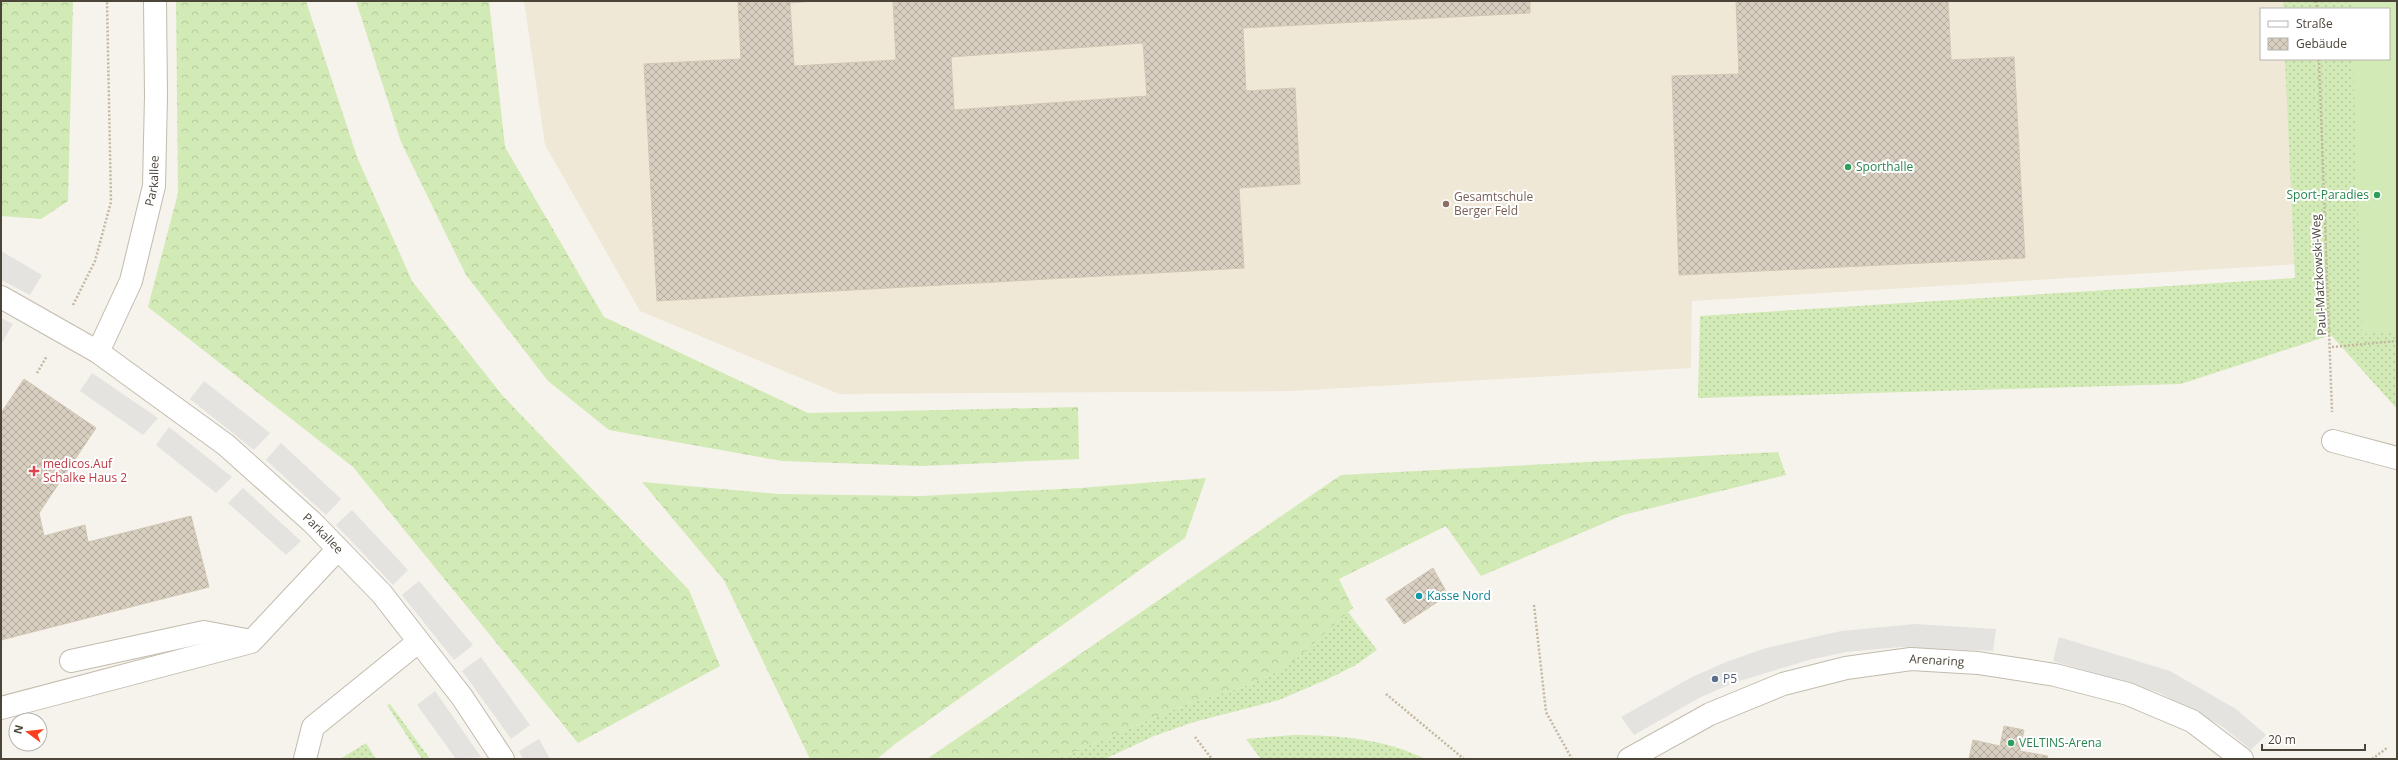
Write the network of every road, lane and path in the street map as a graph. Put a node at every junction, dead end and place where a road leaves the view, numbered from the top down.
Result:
1 (108, 1) edge
2 (155, 1) edge
3 (2319, 60) edge
4 (1, 297) edge
5 (72, 307) dead end
6 (2397, 341) edge
7 (2332, 347) junction
8 (98, 352) junction
9 (2333, 441) joint
10 (2397, 458) edge
11 (338, 549) junction
12 (1534, 605) dead end
13 (251, 642) junction
14 (418, 642) junction
15 (71, 662) dead end
16 (1386, 694) dead end
17 (1, 708) edge
18 (1195, 737) dead end
19 (2387, 748) dead end
20 (1630, 758) edge
21 (305, 759) edge
22 (504, 759) edge
23 (1212, 759) edge
24 (1464, 759) edge
25 (1572, 759) edge
26 (2242, 759) edge
27 (2372, 759) edge

1 - 5 path
2 - 8 street, Parkallee
3 - 7 path, Paul-Matzkowski-Weg
4 - 8 street, Parkallee
6 - 7 path
7 - 9 path, Paul-Matzkowski-Weg
8 - 11 street, Parkallee
9 - 10 street
11 - 13 street
11 - 14 street, Parkallee
12 - 25 path
13 - 15 street
13 - 17 street
14 - 21 street
14 - 22 street, Parkallee
16 - 24 path
18 - 23 path
19 - 27 path
20 - 26 street, Arenaring

